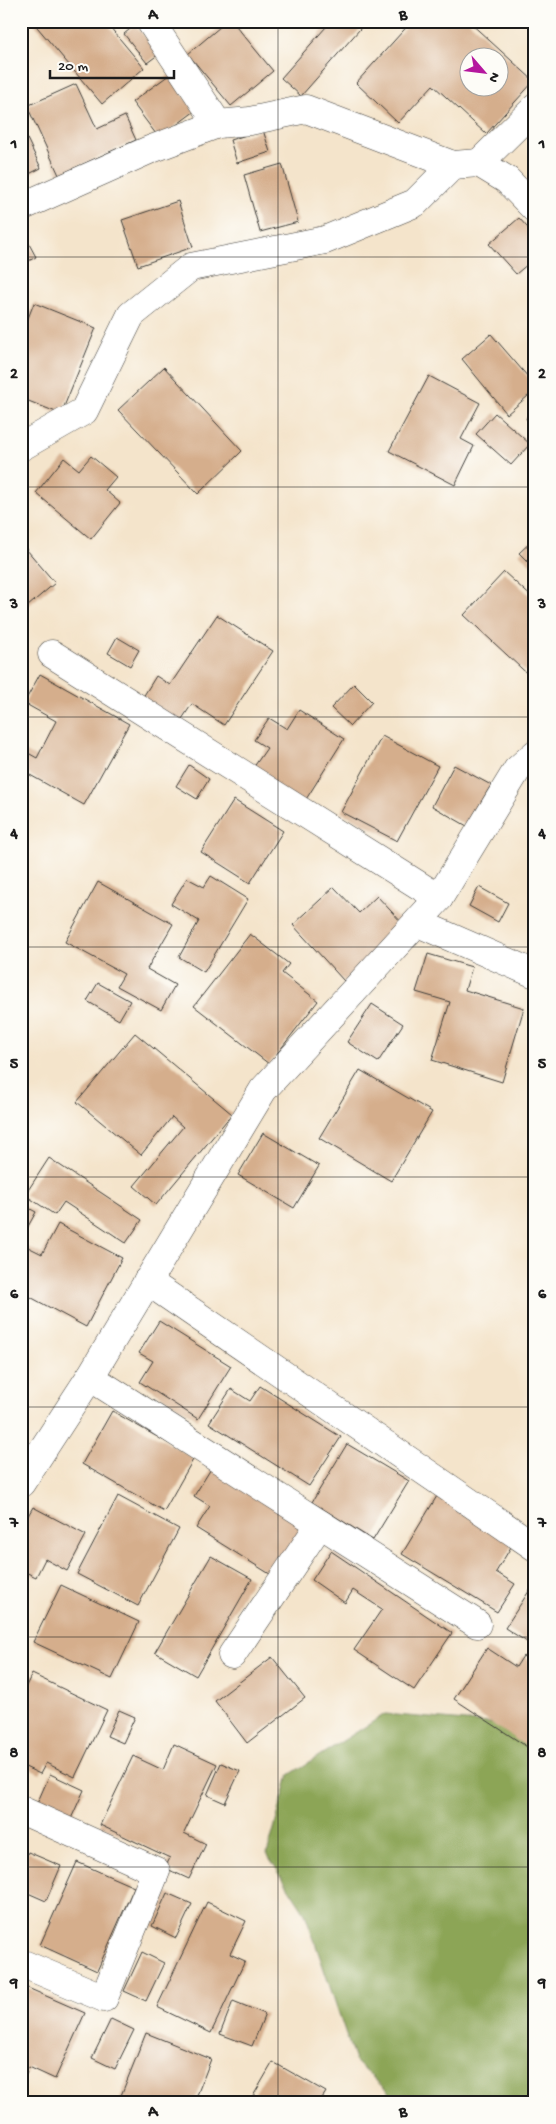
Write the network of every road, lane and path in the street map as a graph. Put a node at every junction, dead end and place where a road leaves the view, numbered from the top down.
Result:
1 (150, 21) edge
2 (535, 108) edge
3 (218, 124) junction
4 (466, 164) junction
5 (21, 206) edge
6 (535, 209) edge
7 (21, 447) edge
8 (52, 654) dead end
9 (535, 754) edge
10 (439, 898) junction
11 (418, 923) junction
12 (535, 974) edge
13 (147, 1281) junction
14 (90, 1377) junction
15 (21, 1482) edge
16 (320, 1524) junction
17 (535, 1547) edge
18 (477, 1624) dead end
19 (232, 1655) dead end
20 (21, 1810) edge
21 (21, 1963) edge

1 - 3 street
2 - 4 street
3 - 4 street
3 - 5 street
4 - 6 street
4 - 7 street
8 - 10 street
9 - 10 street
10 - 11 street
11 - 12 street
11 - 13 street
13 - 14 street
13 - 17 street
14 - 15 street
14 - 16 street
16 - 18 street
16 - 19 street
20 - 21 street

